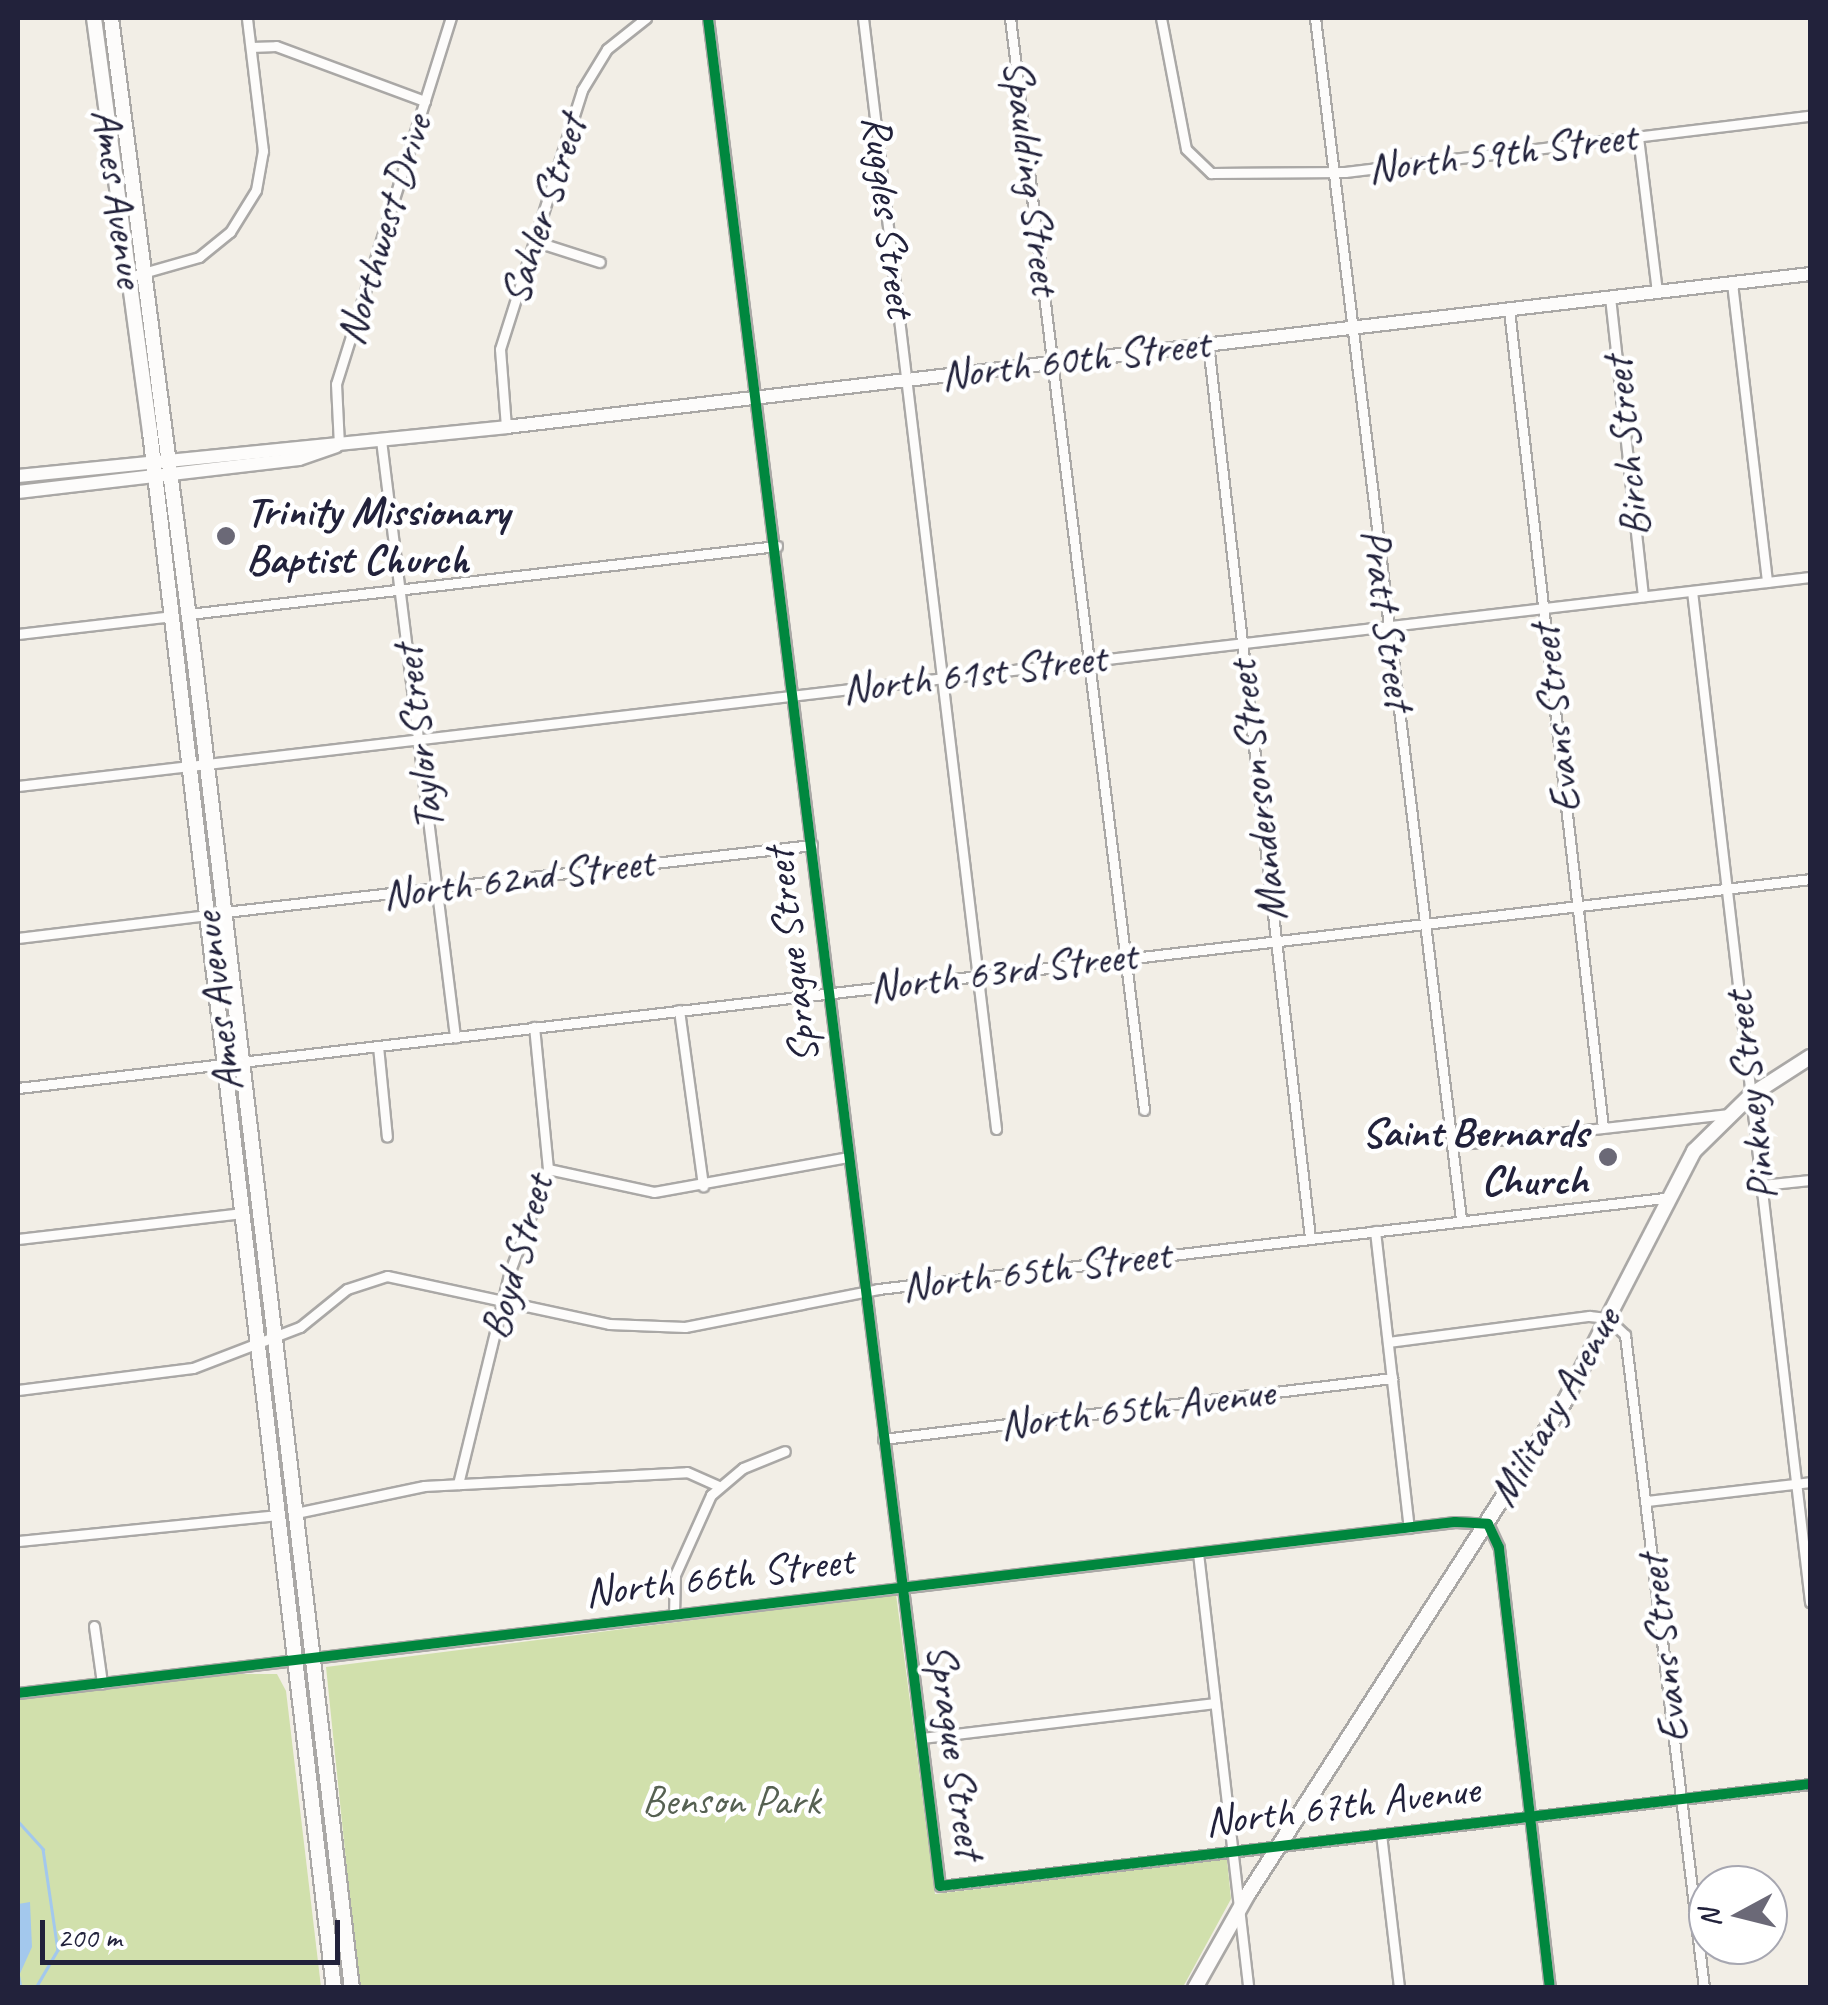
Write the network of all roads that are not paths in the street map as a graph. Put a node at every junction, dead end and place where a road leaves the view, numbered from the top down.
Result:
1 (94, 18) edge
2 (111, 18) edge
3 (247, 18) edge
4 (451, 18) edge
5 (646, 18) edge
6 (708, 18) edge
7 (863, 18) edge
8 (1010, 18) edge
9 (1161, 18) edge
10 (1315, 18) edge
11 (251, 47) junction
12 (425, 101) junction
13 (1810, 116) edge
14 (1638, 136) junction
15 (1335, 172) junction
16 (534, 241) junction
17 (600, 262) dead end
18 (1810, 274) edge
19 (146, 275) junction
20 (129, 278) junction
21 (1732, 283) junction
22 (1657, 292) junction
23 (1610, 298) junction
24 (1509, 310) junction
25 (1352, 328) junction
26 (1208, 344) junction
27 (1055, 362) junction
28 (908, 379) junction
29 (759, 397) junction
30 (506, 426) junction
31 (381, 440) junction
32 (339, 445) junction
33 (161, 458) junction
34 (163, 475) junction
35 (18, 476) edge
36 (18, 492) edge
37 (777, 546) junction
38 (1810, 576) edge
39 (1767, 582) junction
40 (402, 590) junction
41 (1692, 590) junction
42 (1644, 596) junction
43 (1543, 608) junction
44 (189, 614) junction
45 (172, 616) junction
46 (1388, 626) junction
47 (18, 634) edge
48 (1241, 643) junction
49 (1092, 660) junction
50 (943, 678) junction
51 (794, 695) junction
52 (420, 739) junction
53 (199, 764) junction
54 (18, 786) edge
55 (812, 845) junction
56 (1810, 879) edge
57 (437, 888) junction
58 (1726, 889) junction
59 (1578, 906) junction
60 (224, 912) junction
61 (208, 915) junction
62 (1426, 923) junction
63 (18, 938) edge
64 (1276, 940) junction
65 (1127, 958) junction
66 (978, 975) junction
67 (830, 993) junction
68 (679, 1010) junction
69 (534, 1028) junction
70 (455, 1036) junction
71 (378, 1046) junction
72 (1810, 1057) edge
73 (242, 1062) junction
74 (225, 1064) junction
75 (18, 1088) edge
76 (1750, 1095) junction
77 (1144, 1110) dead end
78 (1728, 1114) junction
79 (1603, 1128) junction
80 (996, 1129) dead end
81 (387, 1137) dead end
82 (1452, 1145) junction
83 (849, 1157) junction
84 (548, 1169) junction
85 (1810, 1180) edge
86 (703, 1186) junction
87 (1762, 1186) junction
88 (1665, 1198) junction
89 (243, 1212) junction
90 (1461, 1220) junction
91 (1375, 1231) junction
92 (1310, 1238) junction
93 (18, 1239) edge
94 (865, 1292) junction
95 (502, 1299) junction
96 (1607, 1318) junction
97 (274, 1335) junction
98 (258, 1342) junction
99 (1388, 1342) junction
100 (1392, 1378) junction
101 (18, 1390) edge
102 (882, 1439) junction
103 (786, 1451) dead end
104 (1810, 1482) edge
105 (1796, 1483) junction
106 (458, 1484) junction
107 (720, 1487) junction
108 (1647, 1502) junction
109 (296, 1513) junction
110 (279, 1515) junction
111 (1488, 1524) junction
112 (1409, 1528) junction
113 (18, 1542) edge
114 (1198, 1553) junction
115 (899, 1588) junction
116 (1810, 1602) edge
117 (674, 1615) junction
118 (94, 1626) dead end
119 (313, 1658) junction
120 (297, 1660) junction
121 (102, 1683) junction
122 (18, 1693) edge
123 (1214, 1703) junction
124 (922, 1738) junction
125 (1810, 1784) edge
126 (1682, 1799) junction
127 (1530, 1816) junction
128 (1381, 1834) junction
129 (1280, 1845) junction
130 (1232, 1852) junction
131 (940, 1886) joint
132 (1238, 1912) junction
133 (334, 1988) edge
134 (352, 1988) edge
135 (1196, 1988) edge
136 (1248, 1988) edge
137 (1399, 1988) edge
138 (1550, 1988) edge
139 (1704, 1988) edge

1 - 20 main road, Ames Avenue
2 - 19 main road, Ames Avenue
3 - 11 street
4 - 12 street, Northwest Drive
5 - 16 street, Sahler Street
6 - 29 street, Sprague Street
7 - 28 street, Ruggles Street
8 - 27 street, Spaulding Street
9 - 15 street, North 59th Street
10 - 15 street, Pratt Street
11 - 12 street
11 - 19 street
12 - 32 street, Northwest Drive
13 - 14 street, North 59th Street
14 - 15 street, North 59th Street
14 - 22 street
15 - 25 street, Pratt Street
16 - 17 street
16 - 30 street, Sahler Street
18 - 21 main road, North 60th Street
19 - 20 street
19 - 33 main road, Ames Avenue
20 - 33 main road, Ames Avenue
21 - 22 main road, North 60th Street
21 - 39 street
22 - 23 main road, North 60th Street
23 - 24 main road, North 60th Street
23 - 42 street, Birch Street
24 - 25 main road, North 60th Street
24 - 43 street, Evans Street
25 - 26 main road, North 60th Street
25 - 46 street, Pratt Street
26 - 27 main road, North 60th Street
26 - 48 street, Manderson Street
27 - 28 main road, North 60th Street
27 - 49 street, Spaulding Street
28 - 29 main road, North 60th Street
28 - 50 street, Ruggles Street
29 - 30 main road, North 60th Street
29 - 37 street, Sprague Street
30 - 31 main road, North 60th Street
31 - 32 main road, North 60th Street
31 - 40 street, Taylor Street
32 - 33 main road, North 60th Street
32 - 34 main road, North 60th Street
33 - 34 main road, Ames Avenue
33 - 35 main road, North 60th Street
34 - 36 main road, North 60th Street
34 - 44 main road, Ames Avenue
34 - 45 main road, Ames Avenue
37 - 40 street
37 - 51 street, Sprague Street
38 - 39 street, North 61st Street
39 - 41 street, North 61st Street
40 - 44 street
40 - 52 street, Taylor Street
41 - 42 street, North 61st Street
41 - 58 street, Pinkney Street
42 - 43 street, North 61st Street
43 - 46 street, North 61st Street
43 - 59 street, Evans Street
44 - 53 main road, Ames Avenue
45 - 47 street
45 - 53 main road, Ames Avenue
46 - 48 street, North 61st Street
46 - 62 street, Pratt Street
48 - 49 street, North 61st Street
48 - 64 street, Manderson Street
49 - 50 street, North 61st Street
49 - 65 street, Spaulding Street
50 - 51 street, North 61st Street
50 - 66 street, Ruggles Street
51 - 52 street, North 61st Street
51 - 55 street, Sprague Street
52 - 53 street, North 61st Street
52 - 57 street, Taylor Street
53 - 54 street, North 61st Street
53 - 60 main road, Ames Avenue
53 - 61 main road, Ames Avenue
55 - 57 street, North 62nd Street
55 - 67 street, Sprague Street
56 - 58 street, North 63rd Street
57 - 60 street, North 62nd Street
57 - 70 street, Taylor Street
58 - 59 street, North 63rd Street
58 - 76 street, Pinkney Street
59 - 62 street, North 63rd Street
59 - 79 street, Evans Street
60 - 73 main road, Ames Avenue
61 - 63 street
61 - 74 main road, Ames Avenue
62 - 64 street, North 63rd Street
62 - 82 street, Pratt Street
64 - 65 street, North 63rd Street
64 - 92 street, Manderson Street
65 - 66 street, North 63rd Street
65 - 77 street, Spaulding Street
66 - 67 street, North 63rd Street
66 - 80 street, Ruggles Street
67 - 68 street, North 63rd Street
67 - 83 street, Sprague Street
68 - 69 street, North 63rd Street
68 - 86 street
69 - 70 street, North 63rd Street
69 - 84 street, Boyd Street
70 - 71 street, North 63rd Street
71 - 73 street, North 63rd Street
71 - 81 street
72 - 76 main road, Military Avenue
73 - 74 street, North 63rd Street
73 - 97 main road, Ames Avenue
74 - 75 street, North 63rd Street
74 - 89 main road, Ames Avenue
76 - 78 main road, Military Avenue
76 - 87 street, Pinkney Street
78 - 79 street
78 - 88 main road, Military Avenue
79 - 82 street
82 - 90 street, Pratt Street
83 - 86 street
83 - 94 street, Sprague Street
84 - 86 street
84 - 95 street, Boyd Street
85 - 87 street
87 - 105 street, Pinkney Street
88 - 90 street, North 65th Street
88 - 96 main road, Military Avenue
89 - 93 street
89 - 98 main road, Ames Avenue
90 - 91 street, North 65th Street
91 - 92 street, North 65th Street
91 - 99 street
92 - 94 street, North 65th Street
94 - 95 street, North 65th Street
94 - 102 street, Sprague Street
95 - 97 street, North 65th Street
95 - 106 street, Boyd Street
96 - 99 street
96 - 108 street, Evans Street
96 - 111 main road, Military Avenue
97 - 98 street, North 65th Street
97 - 109 main road, Ames Avenue
98 - 101 street, North 65th Street
98 - 110 main road, Ames Avenue
99 - 100 street
100 - 102 street, North 65th Avenue
100 - 112 street
102 - 115 street, Sprague Street
103 - 107 street
104 - 105 street
105 - 108 street
105 - 116 street, Pinkney Street
106 - 107 street
106 - 109 street
107 - 117 street
108 - 126 street, Evans Street
109 - 119 main road, Ames Avenue
110 - 113 street
110 - 120 main road, Ames Avenue
111 - 112 street, North 66th Street
111 - 127 street
111 - 129 main road, Military Avenue
112 - 114 street, North 66th Street
114 - 115 street, North 66th Street
114 - 123 street
115 - 117 street, North 66th Street
115 - 124 street, Sprague Street
117 - 119 street, North 66th Street
118 - 121 street
119 - 120 street, North 66th Street
119 - 134 main road, Ames Avenue
120 - 121 street, North 66th Street
120 - 133 main road, Ames Avenue
121 - 122 street, North 66th Street
123 - 124 street
123 - 130 street
124 - 131 street, Sprague Street
125 - 126 street, North 67th Avenue
126 - 127 street, North 67th Avenue
126 - 139 street, Evans Street
127 - 128 street, North 67th Avenue
127 - 138 street
128 - 129 street, North 67th Avenue
128 - 137 street
129 - 130 street, North 67th Avenue
129 - 132 main road, Military Avenue
130 - 131 street, North 67th Avenue
130 - 132 street
132 - 135 main road, Military Avenue
132 - 136 street

